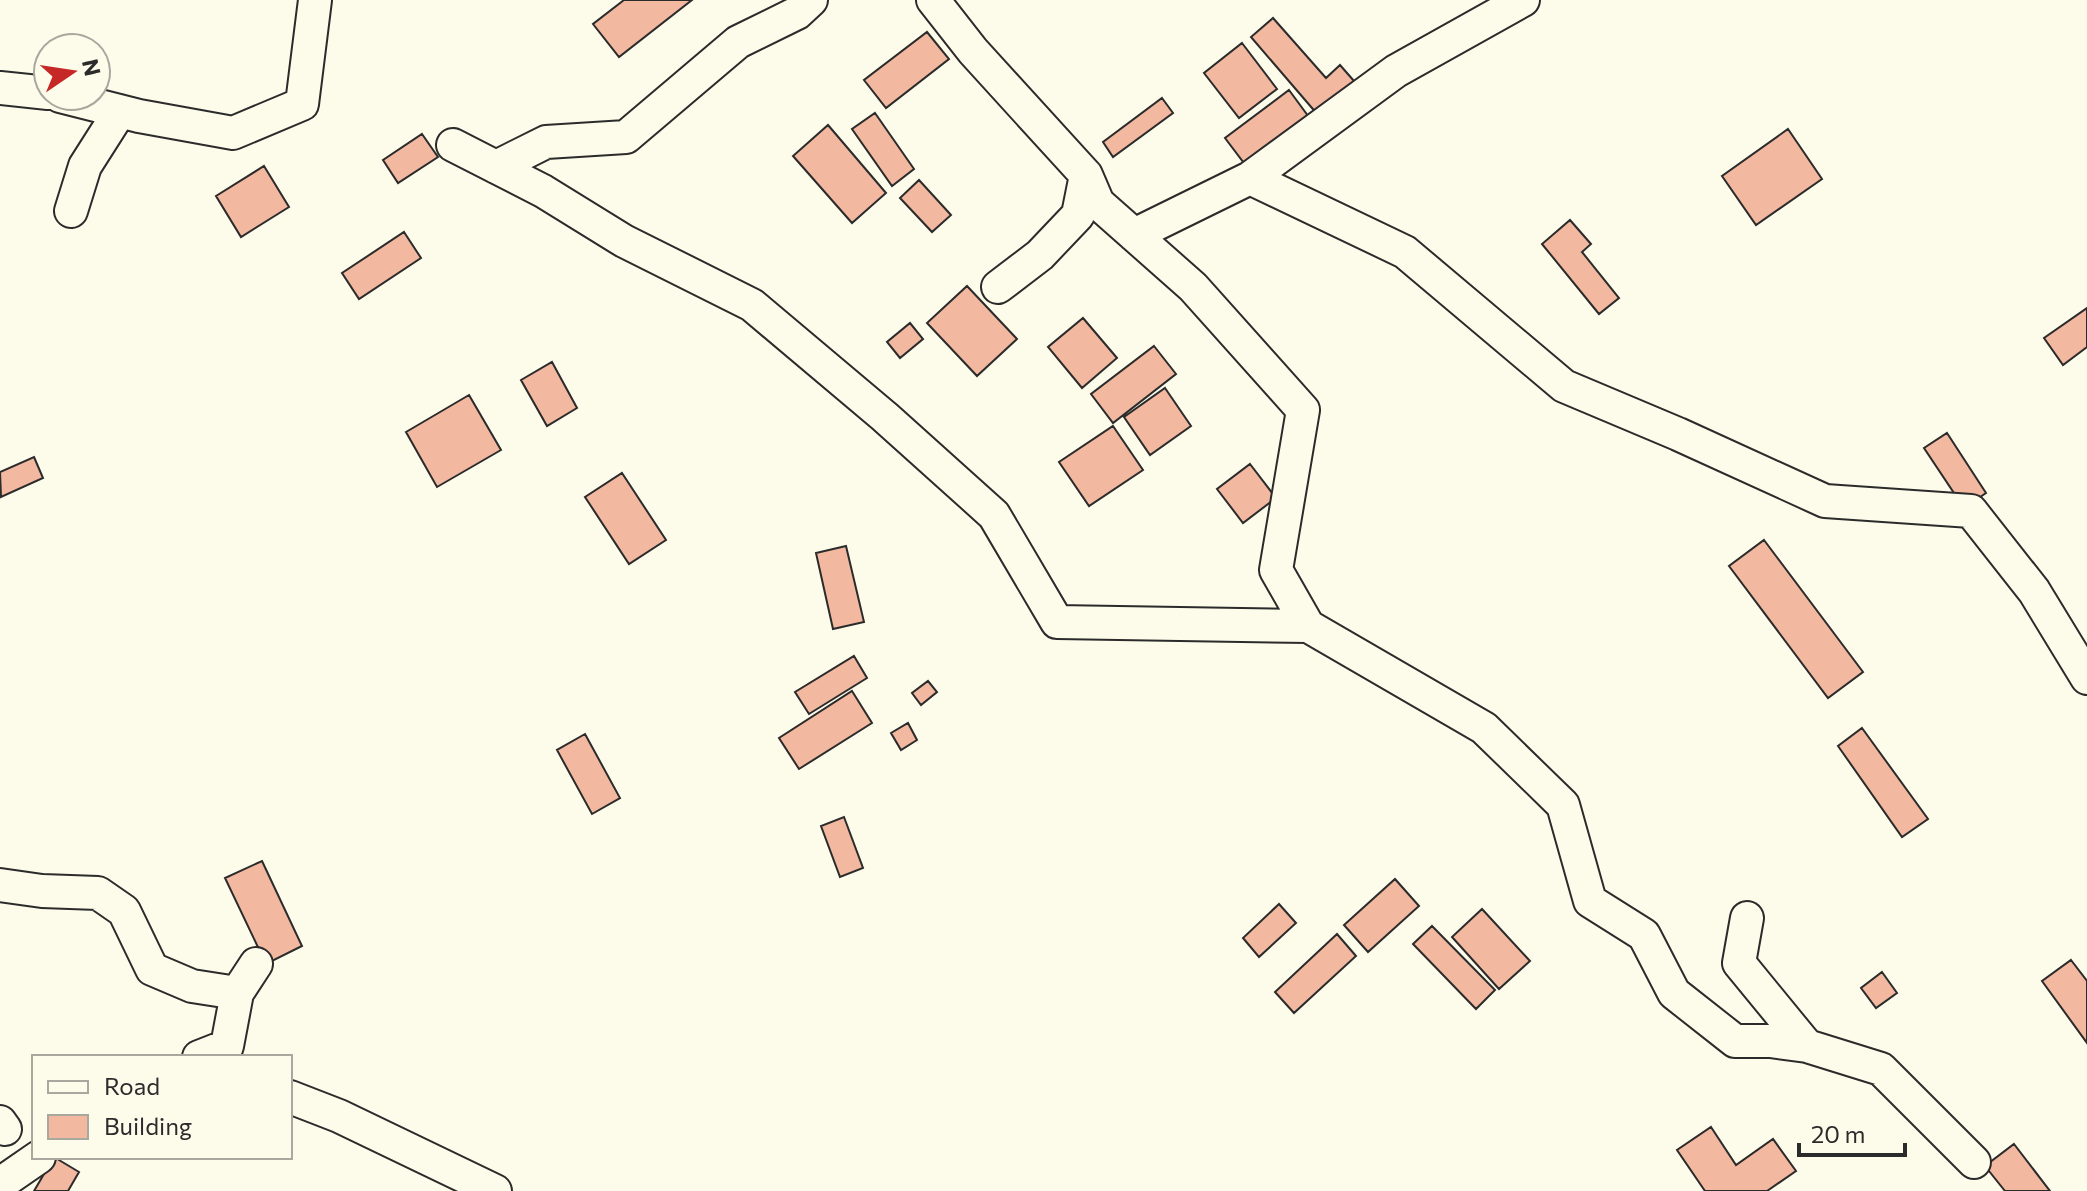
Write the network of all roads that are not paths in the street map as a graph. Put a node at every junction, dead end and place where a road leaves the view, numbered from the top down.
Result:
1 (315, 0) edge
2 (811, 0) edge
3 (933, 0) edge
4 (1523, 0) edge
5 (0, 88) edge
6 (32, 91) edge
7 (112, 109) edge
8 (120, 111) junction
9 (453, 145) dead end
10 (496, 167) junction
11 (1086, 175) junction
12 (1250, 178) junction
13 (71, 211) dead end
14 (1134, 235) junction
15 (998, 287) dead end
16 (1308, 626) junction
17 (2087, 678) edge
18 (0, 885) edge
19 (1747, 918) dead end
20 (256, 964) dead end
21 (237, 993) junction
22 (1807, 1046) junction
23 (219, 1053) edge
24 (292, 1098) edge
25 (36, 1159) edge
26 (1974, 1162) dead end
27 (0, 1184) edge
28 (495, 1191) edge

1 - 8 street
2 - 10 street
3 - 11 street
4 - 12 street
5 - 6 street
7 - 8 street
8 - 13 street
9 - 10 street
10 - 16 street
11 - 14 street
11 - 15 street
12 - 14 street
12 - 17 street
14 - 16 street
16 - 22 street
18 - 21 street
19 - 22 street
20 - 21 street
21 - 23 street
22 - 26 street
24 - 28 street
25 - 27 street

